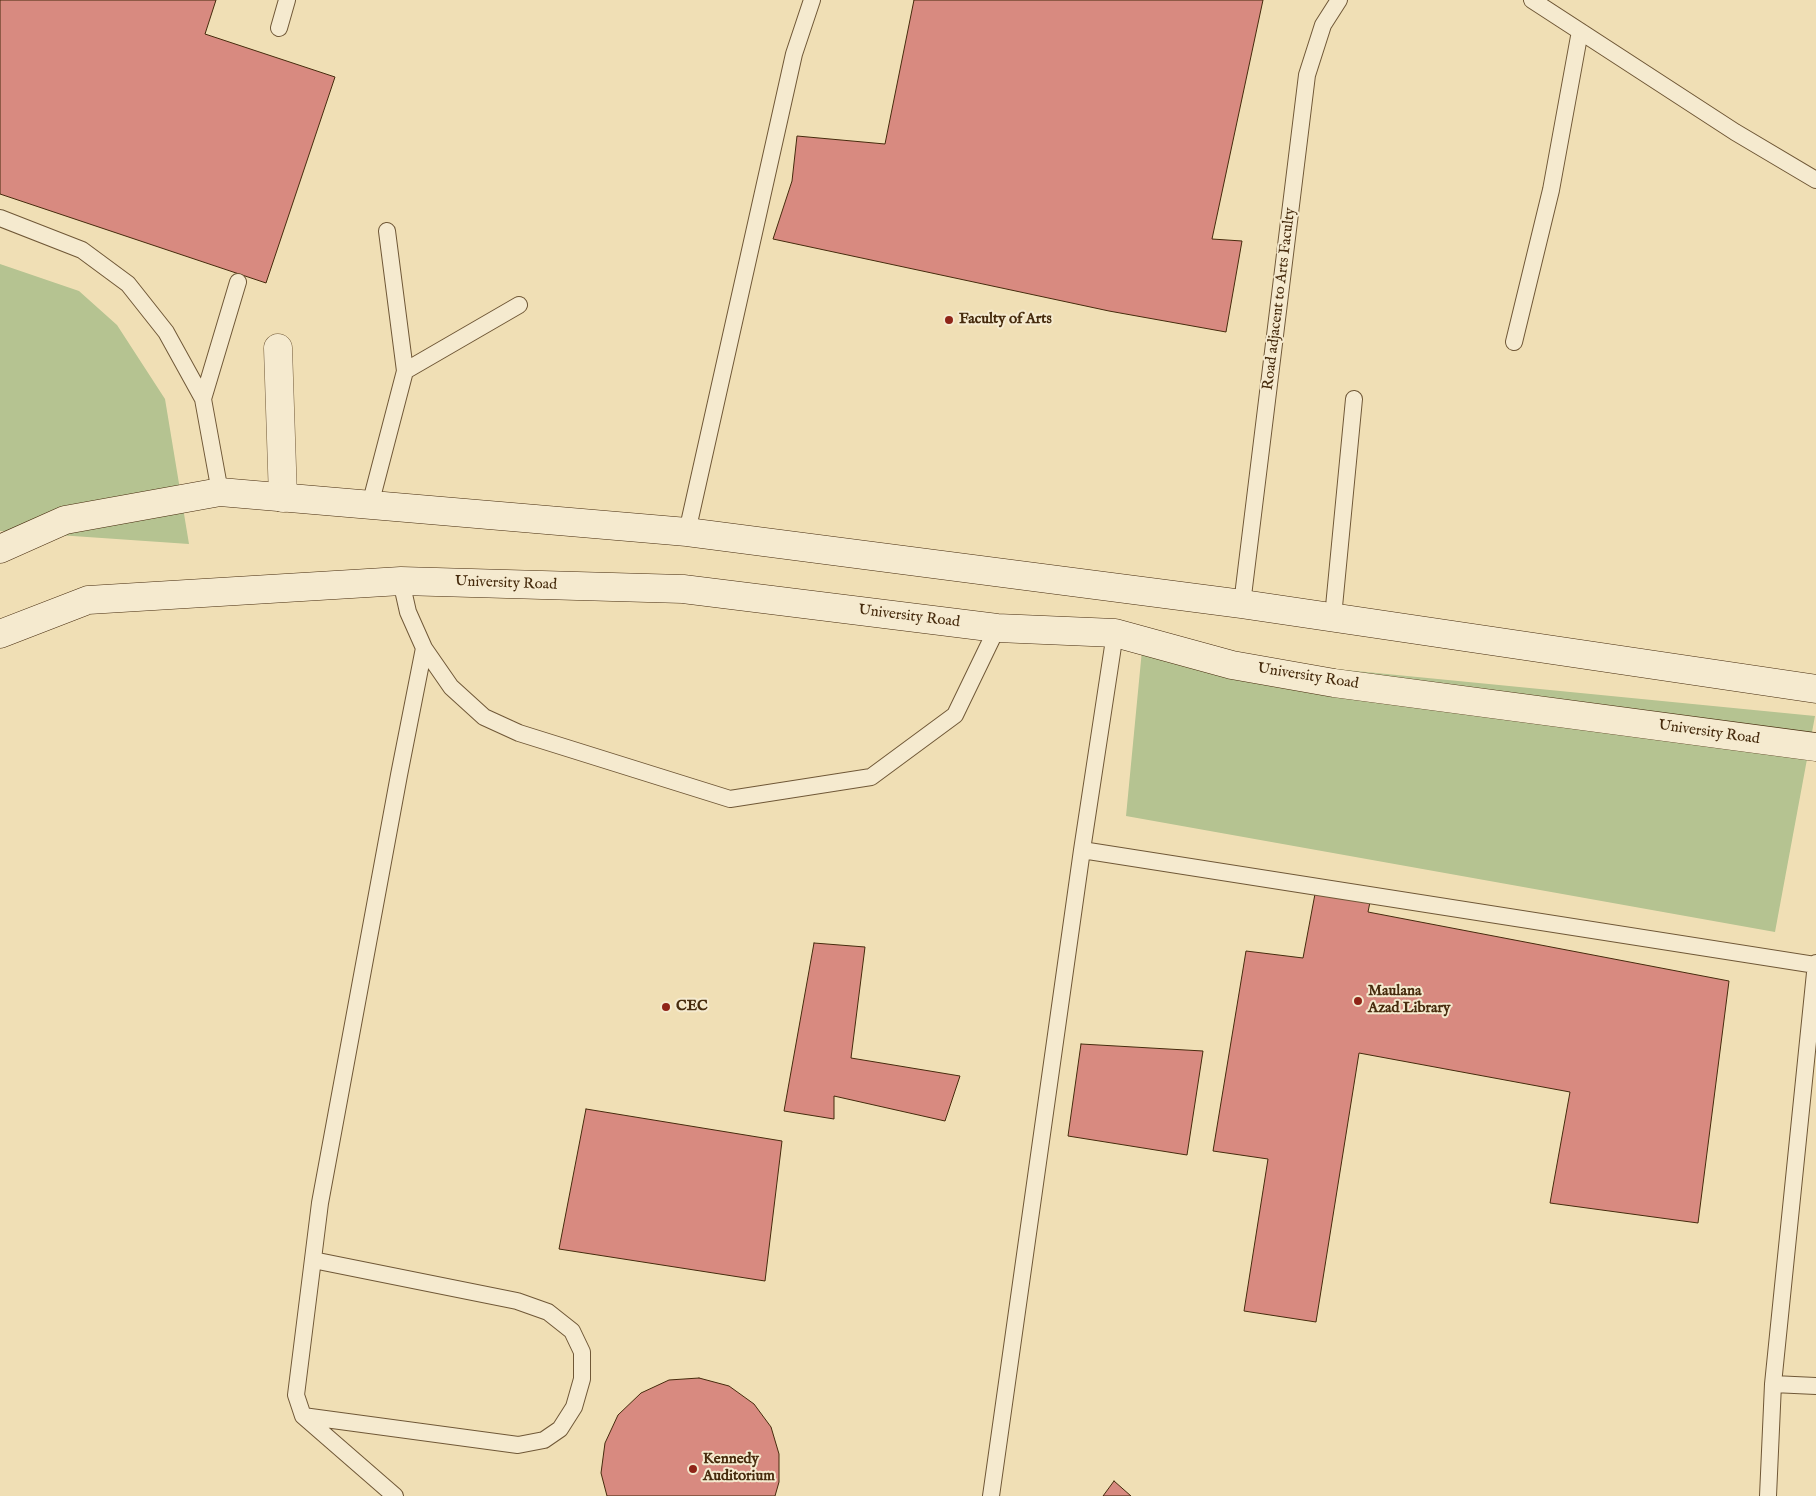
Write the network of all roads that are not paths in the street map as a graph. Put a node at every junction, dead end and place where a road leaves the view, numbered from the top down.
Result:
1 (287, 0) edge
2 (812, 0) edge
3 (1339, 0) edge
4 (1532, 0) edge
5 (279, 28) dead end
6 (1580, 31) junction
7 (1816, 180) edge
8 (0, 218) edge
9 (387, 231) dead end
10 (238, 282) dead end
11 (519, 305) dead end
12 (1514, 342) dead end
13 (278, 348) dead end
14 (405, 371) junction
15 (203, 399) junction
16 (1354, 399) dead end
17 (220, 492) junction
18 (282, 498) junction
19 (370, 505) junction
20 (687, 532) junction
21 (0, 549) edge
22 (402, 581) junction
23 (1242, 604) junction
24 (1333, 617) junction
25 (996, 628) junction
26 (1115, 633) junction
27 (0, 634) edge
28 (424, 648) junction
29 (1816, 689) edge
30 (1816, 747) edge
31 (1082, 850) junction
32 (1816, 964) edge
33 (313, 1260) junction
34 (1773, 1384) junction
35 (1816, 1386) edge
36 (303, 1416) junction
37 (395, 1496) edge
38 (991, 1496) edge
39 (1768, 1496) edge

1 - 5 lane
2 - 20 lane
3 - 23 lane, Road adjacent to Arts Faculty
4 - 6 lane
6 - 7 lane
6 - 12 lane
8 - 15 lane
9 - 14 lane
10 - 15 lane
11 - 14 lane
13 - 18 main road
14 - 19 lane
15 - 17 lane
16 - 24 lane
17 - 18 main road
17 - 21 main road
18 - 19 main road
19 - 20 main road
20 - 23 main road
22 - 25 main road, University Road
22 - 27 main road, University Road
22 - 28 lane
23 - 24 main road
24 - 29 main road
25 - 26 main road, University Road
25 - 28 lane
26 - 30 main road, University Road
26 - 31 lane
28 - 33 lane
31 - 32 lane
31 - 38 lane
32 - 34 lane
33 - 36 lane
33 - 36 lane
34 - 35 lane
34 - 39 lane
36 - 37 lane

